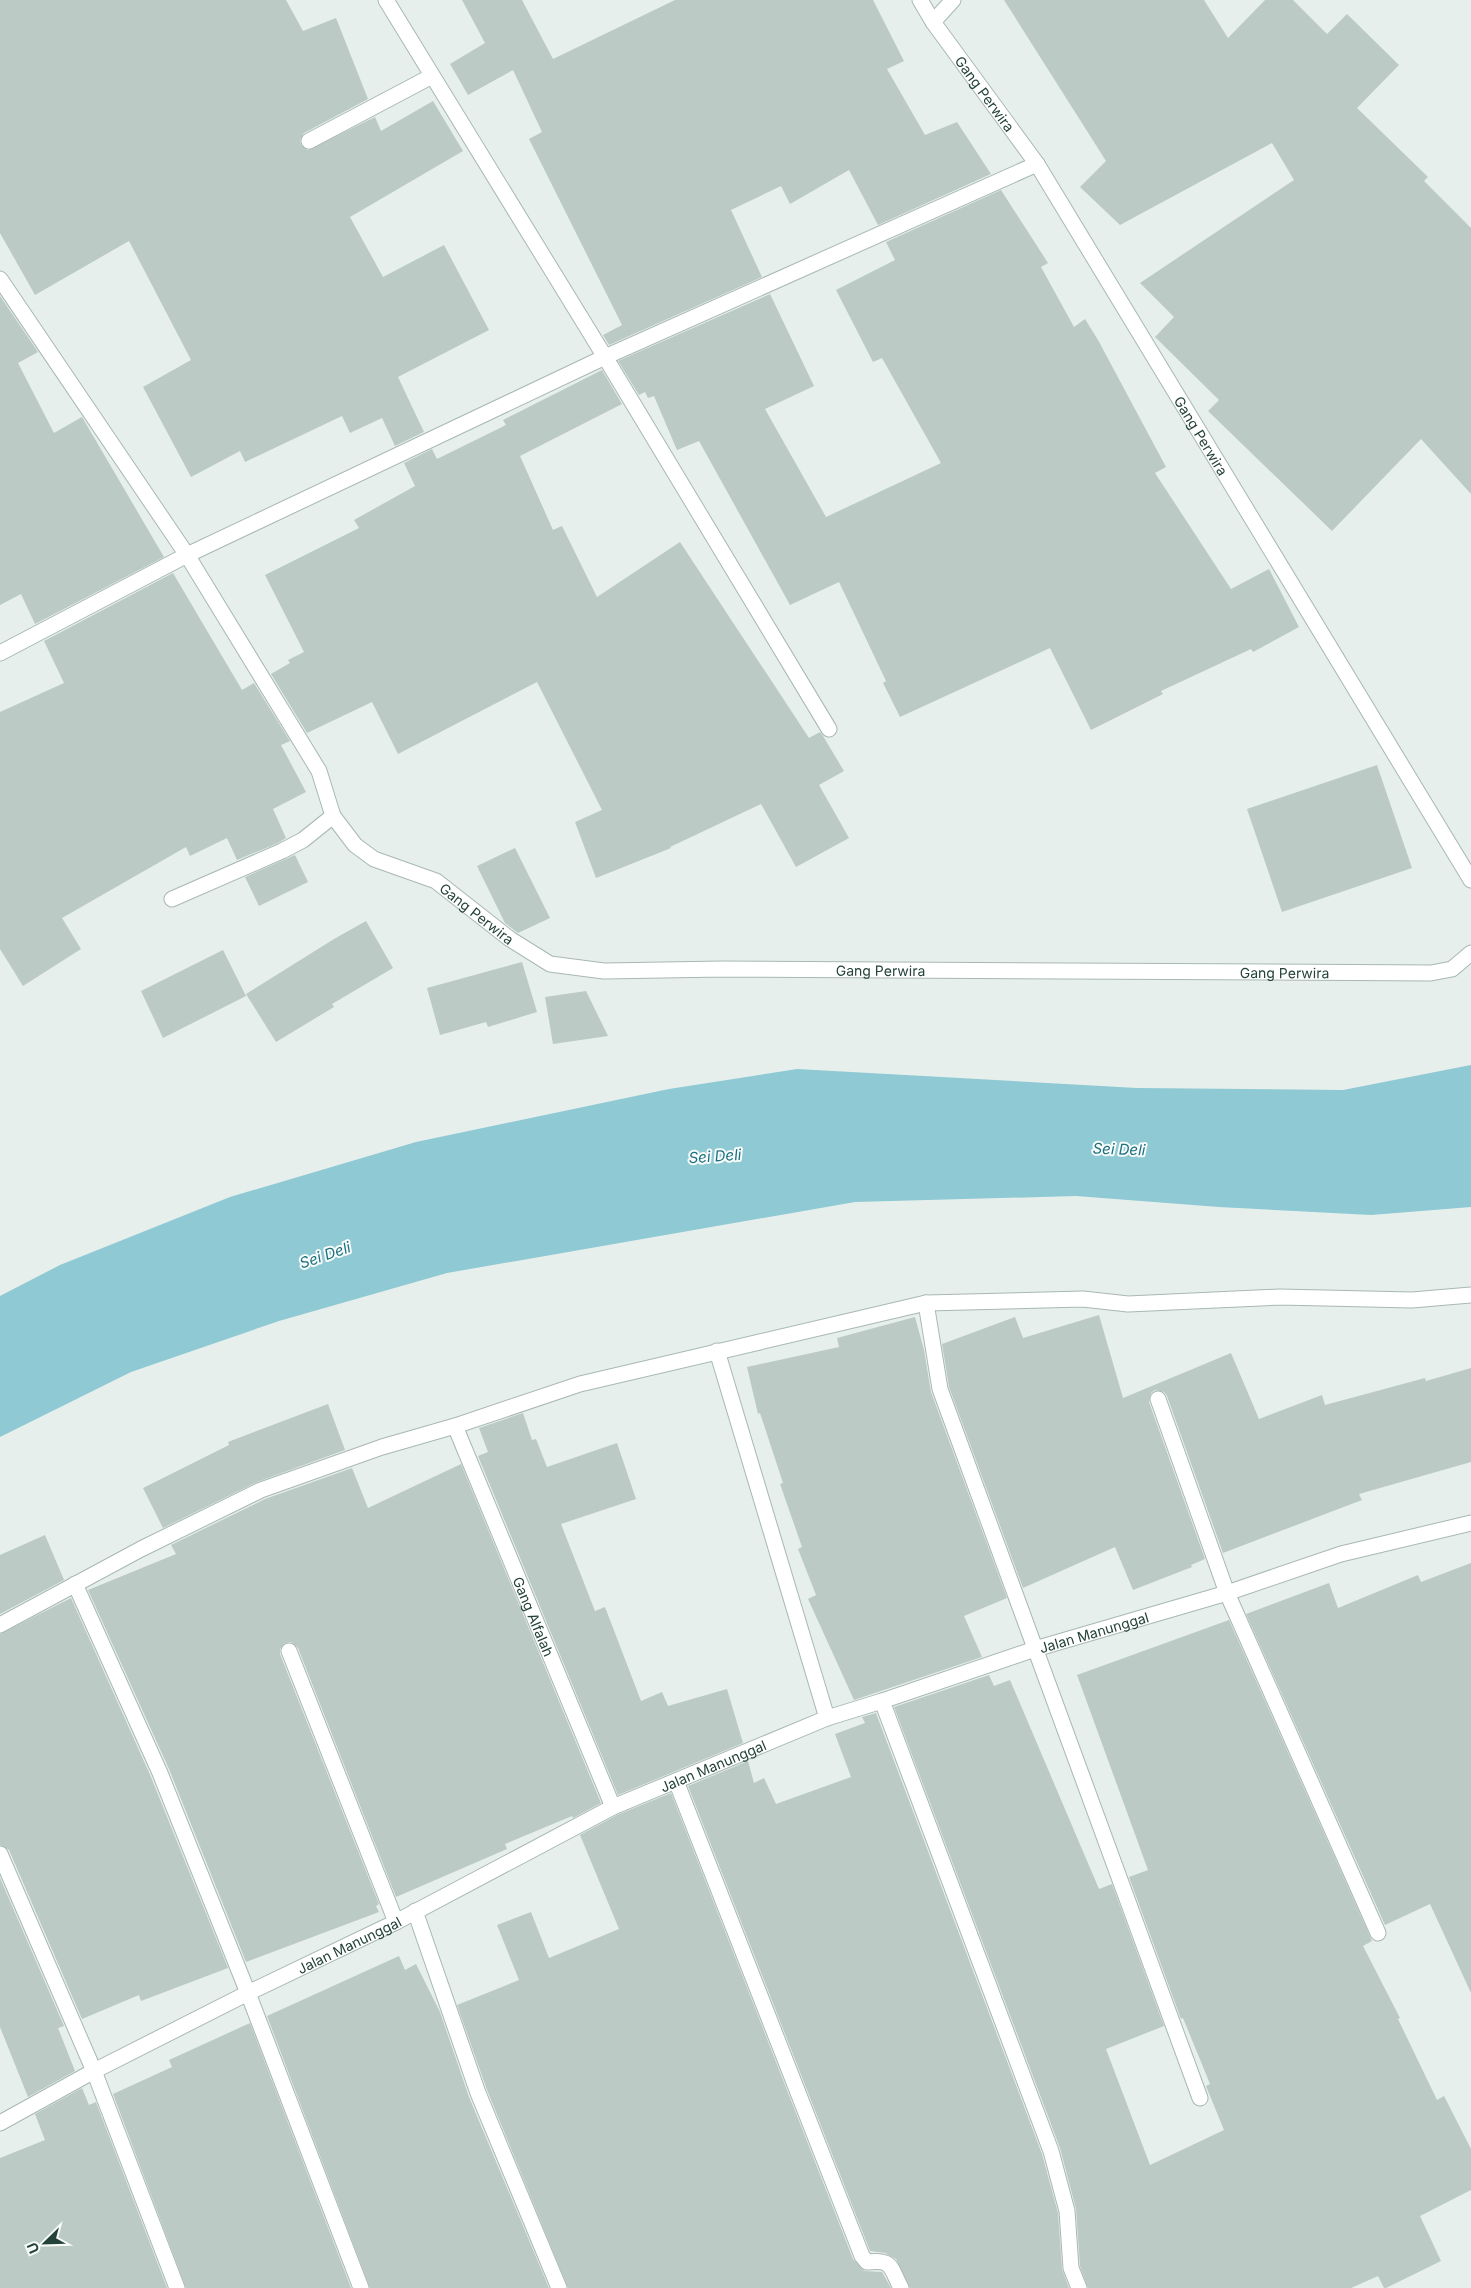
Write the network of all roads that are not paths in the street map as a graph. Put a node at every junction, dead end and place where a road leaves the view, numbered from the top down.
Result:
1 (386, 0) edge
2 (920, 0) edge
3 (953, 0) edge
4 (933, 22) junction
5 (432, 76) junction
6 (309, 141) dead end
7 (1037, 164) junction
8 (0, 279) edge
9 (605, 357) junction
10 (187, 555) junction
11 (0, 653) edge
12 (829, 729) dead end
13 (333, 816) junction
14 (1471, 880) edge
15 (172, 899) dead end
16 (1471, 953) edge
17 (1471, 1294) edge
18 (926, 1303) junction
19 (717, 1351) junction
20 (1158, 1399) dead end
21 (455, 1426) junction
22 (1471, 1522) edge
23 (75, 1584) junction
24 (1227, 1593) junction
25 (0, 1625) edge
26 (1035, 1649) junction
27 (289, 1651) dead end
28 (882, 1701) junction
29 (827, 1718) junction
30 (676, 1781) junction
31 (613, 1807) junction
32 (0, 1854) edge
33 (415, 1911) junction
34 (396, 1922) junction
35 (1378, 1933) dead end
36 (248, 1993) junction
37 (94, 2071) junction
38 (1200, 2098) dead end
39 (0, 2123) edge
40 (177, 2288) edge
41 (361, 2288) edge
42 (559, 2288) edge
43 (901, 2288) edge
44 (1079, 2288) edge

1 - 5 street
2 - 4 street, Gang Perwira
3 - 4 street
4 - 7 street, Gang Perwira
5 - 6 street
5 - 9 street
7 - 9 street
7 - 14 street, Gang Perwira
8 - 10 street, Gang Perwira
9 - 10 street
9 - 12 street
10 - 11 street
10 - 13 street, Gang Perwira
13 - 15 street
13 - 16 street, Gang Perwira
17 - 18 street
18 - 19 street
18 - 26 street
19 - 21 street
19 - 29 street
20 - 24 street
21 - 23 street
21 - 31 street, Gang Alfalah
22 - 24 street, Jalan Manunggal
23 - 25 street
23 - 36 street
24 - 26 street, Jalan Manunggal
24 - 35 street
26 - 28 street, Jalan Manunggal
26 - 38 street
27 - 34 street
28 - 29 street, Jalan Manunggal
28 - 44 street
29 - 30 street, Jalan Manunggal
30 - 31 street, Jalan Manunggal
30 - 43 street
31 - 33 street, Jalan Manunggal
32 - 37 street
33 - 34 street, Jalan Manunggal
33 - 42 street
34 - 36 street, Jalan Manunggal
36 - 37 street, Jalan Manunggal
36 - 41 street
37 - 39 street, Jalan Manunggal
37 - 40 street

